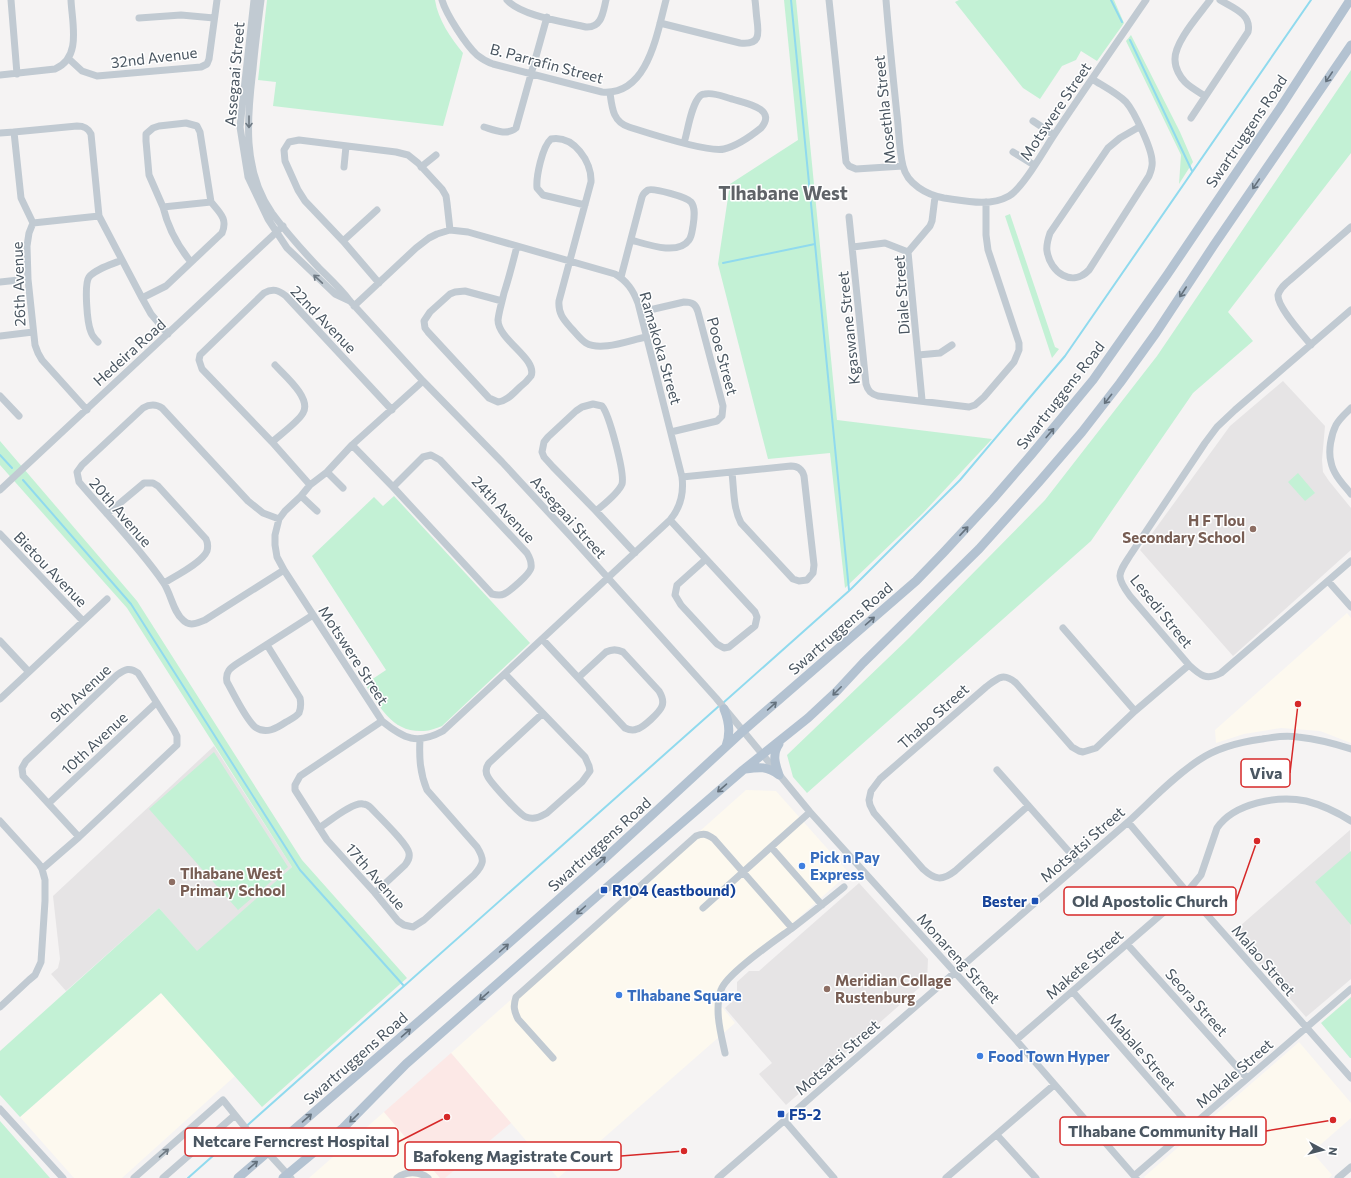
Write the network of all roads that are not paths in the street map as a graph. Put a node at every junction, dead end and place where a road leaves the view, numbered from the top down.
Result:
1 (11, 0) edge
2 (71, 0) edge
3 (217, 0) edge
4 (254, 0) edge
5 (261, 0) edge
6 (442, 0) edge
7 (507, 0) edge
8 (606, 0) edge
9 (666, 0) edge
10 (755, 0) edge
11 (829, 0) edge
12 (886, 0) edge
13 (1146, 0) edge
14 (1210, 0) edge
15 (1220, 0) edge
16 (1350, 0) edge
17 (547, 17) junction
18 (139, 18) dead end
19 (214, 18) junction
20 (660, 23) junction
21 (1351, 45) edge
22 (69, 59) junction
23 (18, 74) junction
24 (532, 74) junction
25 (0, 76) edge
26 (1092, 79) junction
27 (610, 93) junction
28 (1205, 96) junction
29 (1191, 118) dead end
30 (1033, 121) dead end
31 (484, 127) dead end
32 (1139, 127) junction
33 (14, 132) junction
34 (0, 133) edge
35 (1054, 135) junction
36 (684, 142) junction
37 (346, 146) junction
38 (1013, 152) dead end
39 (436, 155) dead end
40 (903, 166) junction
41 (1034, 166) junction
42 (344, 167) dead end
43 (421, 167) junction
44 (935, 197) junction
45 (964, 201) joint
46 (211, 202) junction
47 (986, 202) junction
48 (585, 205) junction
49 (163, 207) junction
50 (377, 210) dead end
51 (99, 216) junction
52 (849, 217) dead end
53 (34, 223) junction
54 (283, 226) junction
55 (1351, 226) edge
56 (450, 230) junction
57 (276, 233) junction
58 (631, 240) junction
59 (343, 241) junction
60 (517, 246) junction
61 (853, 247) junction
62 (908, 252) junction
63 (122, 260) junction
64 (570, 261) junction
65 (191, 262) junction
66 (621, 278) junction
67 (28, 279) junction
68 (0, 282) edge
69 (379, 283) junction
70 (142, 298) junction
71 (502, 301) junction
72 (352, 303) junction
73 (1351, 310) edge
74 (641, 312) junction
75 (33, 332) junction
76 (168, 334) junction
77 (0, 336) edge
78 (646, 336) junction
79 (98, 342) dead end
80 (952, 345) dead end
81 (1311, 345) junction
82 (918, 355) junction
83 (275, 365) dead end
84 (423, 381) junction
85 (0, 396) edge
86 (922, 400) junction
87 (1351, 408) edge
88 (87, 410) junction
89 (392, 410) junction
90 (19, 416) dead end
91 (672, 432) junction
92 (272, 442) junction
93 (352, 445) junction
94 (327, 472) junction
95 (732, 473) junction
96 (682, 477) junction
97 (310, 485) junction
98 (393, 487) junction
99 (343, 488) dead end
100 (0, 490) edge
101 (1351, 494) edge
102 (301, 496) junction
103 (317, 511) dead end
104 (596, 511) junction
105 (106, 514) junction
106 (279, 519) junction
107 (670, 520) junction
108 (0, 534) edge
109 (635, 553) junction
110 (706, 559) junction
111 (1351, 561) edge
112 (284, 570) junction
113 (608, 578) junction
114 (1328, 581) junction
115 (164, 583) junction
116 (107, 599) dead end
117 (1351, 607) edge
118 (313, 615) junction
119 (83, 621) junction
120 (1063, 628) dead end
121 (543, 640) junction
122 (0, 641) edge
123 (267, 646) junction
124 (1189, 665) junction
125 (28, 672) junction
126 (505, 674) junction
127 (579, 677) junction
128 (0, 699) edge
129 (156, 703) junction
130 (724, 709) junction
131 (1135, 711) junction
132 (542, 714) junction
133 (382, 721) junction
134 (743, 731) junction
135 (420, 739) junction
136 (782, 739) junction
137 (1351, 749) edge
138 (720, 753) junction
139 (763, 755) junction
140 (743, 770) junction
141 (997, 770) dead end
142 (780, 775) junction
143 (49, 803) junction
144 (1028, 806) junction
145 (810, 812) junction
146 (1351, 820) edge
147 (0, 822) edge
148 (1128, 822) junction
149 (320, 828) junction
150 (79, 837) junction
151 (771, 847) junction
152 (1079, 863) junction
153 (42, 869) junction
154 (743, 872) junction
155 (844, 887) dead end
156 (1186, 892) junction
157 (375, 893) junction
158 (822, 905) junction
159 (703, 908) dead end
160 (792, 928) junction
161 (1127, 944) junction
162 (953, 972) junction
163 (1351, 989) edge
164 (1073, 992) junction
165 (1, 1006) edge
166 (1306, 1028) junction
167 (1016, 1040) junction
168 (724, 1053) dead end
169 (553, 1058) dead end
170 (1350, 1075) edge
171 (1247, 1078) junction
172 (1054, 1085) junction
173 (0, 1109) edge
174 (235, 1114) junction
175 (784, 1120) junction
176 (1191, 1127) junction
177 (997, 1135) junction
178 (268, 1153) junction
179 (1351, 1167) edge
180 (287, 1177) edge
181 (1135, 1177) edge
182 (62, 1178) edge
183 (134, 1178) edge
184 (163, 1178) edge
185 (238, 1178) edge
186 (397, 1178) edge
187 (428, 1178) edge
188 (718, 1178) edge
189 (834, 1178) edge
190 (946, 1178) edge
191 (1036, 1178) edge
192 (1338, 1178) edge

1 - 23 street
2 - 22 street
3 - 19 street, 32nd Avenue
4 - 57 street, Assegaai Street
5 -> 54 street, Assegaai Street
6 - 24 street, B. Parrafin Street
7 - 17 street
8 - 17 street
9 - 20 street, B. Parrafin Street
10 - 20 street
11 - 40 street
12 - 40 street, Mosethla Street
13 - 26 street, Motswere Street
14 - 28 street
15 - 28 street
134 -> 16 main road, Swartruggens Road
17 - 24 street
18 - 19 street
19 - 22 street, 32nd Avenue
20 - 27 street, B. Parrafin Street
21 -> 136 main road
22 - 23 street
23 - 25 street
24 - 27 street, B. Parrafin Street
24 - 31 street
26 - 32 street
26 - 35 street, Motswere Street
27 - 36 street
28 - 29 street
30 - 35 street
32 - 32 street
33 - 34 street
33 - 51 street
33 - 53 street
35 - 41 street, Motswere Street
36 - 36 street
37 - 42 street
37 - 43 street
37 - 59 street
38 - 41 street
39 - 43 street
40 - 44 street, Mosethla Street
41 - 47 street, Motswere Street
43 - 56 street
44 - 45 street, Mosethla Street
44 - 62 street, Diale Street
45 - 47 street, Motswere Street
46 - 49 street
46 - 49 street
46 - 65 street
47 - 86 street, Kgaswane Street
48 - 48 street
48 - 64 street
49 - 65 street
50 - 59 street
51 - 53 street, 26th Avenue
51 - 63 street
52 - 61 street, Kgaswane Street
53 - 67 street, 26th Avenue
54 - 57 street, Hedeira Road
54 - 72 street, Assegaai Street
55 - 81 street
56 - 60 street, Ramakoka Street
56 - 69 street, Ramakoka Street
72 -> 57 street, Assegaai Street
57 - 76 street, Hedeira Road
58 - 58 street
58 - 66 street
59 - 69 street
60 - 64 street, Ramakoka Street
60 - 71 street
61 - 62 street
61 - 86 street, Kgaswane Street
62 - 82 street, Diale Street
63 - 70 street
63 - 79 street
64 - 66 street, Ramakoka Street
64 - 78 street
65 - 70 street
66 - 74 street, Ramakoka Street
67 - 68 street
67 - 75 street, 26th Avenue
69 - 72 street, Ramakoka Street
70 - 76 street
71 - 71 street
72 - 84 street, Assegaai Street
73 - 81 street, Lesedi Street
74 - 78 street, Ramakoka Street
74 - 91 street, Pooe Street
75 - 77 street
75 - 88 street, 26th Avenue
76 - 88 street, Hedeira Road
78 - 91 street, Ramakoka Street
80 - 82 street
81 - 124 street, Lesedi Street
82 - 86 street, Diale Street
83 - 92 street
84 - 89 street, Motswere Street
84 - 113 street, Assegaai Street
85 - 90 street
87 - 101 street
88 - 100 street, Hedeira Road
89 - 92 street, 22nd Avenue
89 - 93 street, Motswere Street
91 - 96 street, Ramakoka Street
92 - 97 street, 22nd Avenue
93 - 94 street, Motswere Street
93 - 98 street, 24th Avenue
94 - 97 street, Motswere Street
94 - 99 street
95 - 95 street
95 - 96 street
96 - 107 street, Ramakoka Street
97 - 102 street, Motswere Street
98 - 98 street, 24th Avenue
102 - 103 street
102 - 106 street, Motswere Street
104 - 104 street
104 - 109 street
105 - 106 street, 20th Avenue
105 - 115 street, 20th Avenue
105 - 115 street
106 - 112 street, Motswere Street
107 - 109 street, Ramakoka Street
107 - 110 street
108 - 119 street, Bietou Avenue
109 - 113 street, Ramakoka Street
110 - 110 street
111 - 114 street, Lesedi Street
112 - 115 street, 20th Avenue
112 - 118 street, Motswere Street
113 - 121 street
113 - 130 street, Assegaai Street
114 - 117 street
114 - 124 street, Lesedi Street
116 - 119 street
118 - 123 street
118 - 133 street, Motswere Street
119 - 125 street
120 - 131 street
121 - 126 street
121 - 127 street
122 - 125 street
123 - 123 street
124 - 131 street, Thabo Street
125 - 128 street
126 - 132 street
126 - 135 street
127 - 127 street
129 - 143 street, 10th Avenue
129 - 143 street, 9th Avenue
129 - 150 street, 9th Avenue
130 - 134 street, Assegaai Street
130 - 138 main road
131 - 144 street, Thabo Street
132 - 132 street
133 - 135 street, Motswere Street
133 - 149 street, 17th Avenue
134 - 138 main road, Swartruggens Road
134 - 139 street, Assegaai Street
135 - 157 street, 17th Avenue
136 - 139 main road
136 - 142 main road
137 - 148 street, Motsatsi Street
178 -> 138 main road, Swartruggens Road
139 - 140 main road
139 - 142 street, Monareng Street
140 - 142 main road
140 -> 180 main road
141 - 144 street
142 - 145 street, Monareng Street
143 - 150 street, 9th Avenue
144 - 152 street
145 - 151 street
145 - 162 street, Monareng Street
146 - 156 street, Makete Street
147 - 153 street
148 - 152 street, Motsatsi Street
148 - 156 street, Malao Street
149 - 157 street, 17th Avenue
149 - 157 street
150 - 153 street, 9th Avenue
151 - 154 street
151 - 158 street
152 - 162 street, Motsatsi Street
153 - 165 street
154 - 159 street
154 - 160 street
154 - 169 street
155 - 158 street
156 - 161 street, Makete Street
156 - 166 street, Malao Street
158 - 160 street
160 - 168 street
161 - 164 street, Makete Street
161 - 171 street, Seora Street
162 - 167 street, Monareng Street
162 - 175 street, Motsatsi Street
163 - 166 street, Mokale Street
164 - 167 street, Makete Street
164 - 176 street, Mabale Street
166 - 170 street, Malao Street
166 - 171 street, Mokale Street
167 - 172 street, Monareng Street
171 - 176 street, Mokale Street
172 - 177 street
172 - 181 street, Monareng Street
173 - 182 street
174 - 178 street
183 -> 174 street
174 - 184 street
175 - 188 street, Motsatsi Street
175 - 189 street
176 - 181 street, Mokale Street
177 - 190 street
177 - 191 street
178 - 180 street
185 -> 178 main road, Swartruggens Road
179 - 192 street
186 - 187 street

